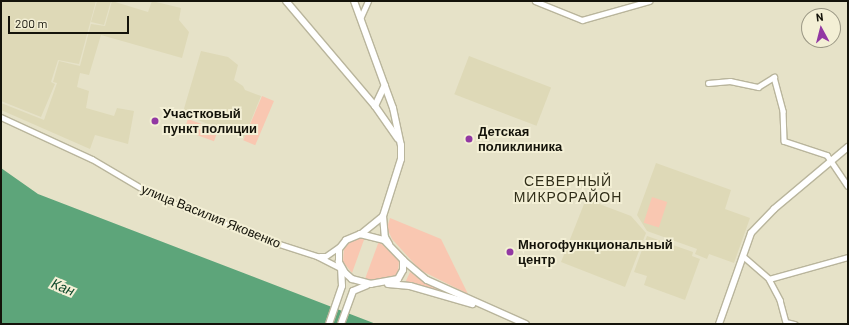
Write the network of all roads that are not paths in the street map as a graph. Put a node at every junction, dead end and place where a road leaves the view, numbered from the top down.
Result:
1 (286, 1) edge
2 (354, 1) edge
3 (368, 1) edge
4 (535, 1) edge
5 (649, 1) edge
6 (360, 19) junction
7 (708, 84) dead end
8 (385, 85) junction
9 (375, 106) junction
10 (1, 117) edge
11 (401, 145) junction
12 (848, 147) edge
13 (831, 161) junction
14 (848, 186) edge
15 (383, 216) junction
16 (360, 234) junction
17 (341, 244) junction
18 (389, 244) junction
19 (317, 256) junction
20 (743, 256) junction
21 (848, 257) edge
22 (403, 260) junction
23 (341, 268) junction
24 (768, 279) junction
25 (380, 283) junction
26 (371, 284) junction
27 (492, 310) junction
28 (786, 323) edge
29 (329, 324) edge
30 (341, 324) edge
31 (526, 324) edge
32 (719, 324) edge
33 (795, 324) edge

1 - 9 main road
2 - 6 main road
3 - 6 street
4 - 5 street
6 - 8 main road
7 - 13 street
8 - 9 main road
8 - 11 main road
9 - 11 main road
10 - 19 street, улица Василия Яковенко
11 - 15 main road
12 - 13 main road
13 - 14 street
13 - 20 main road
15 - 16 main road
15 - 18 main road
16 - 17 main road
16 - 18 main road
17 - 19 street
17 - 23 main road
18 - 22 main road
19 - 23 street, улица Василия Яковенко
20 - 24 street
20 - 32 main road
21 - 24 street
22 - 25 main road
22 - 27 main road
23 - 26 main road
23 - 29 main road
24 - 28 street
25 - 26 main road
25 - 27 main road
26 - 30 main road
27 - 31 main road
28 - 33 street

